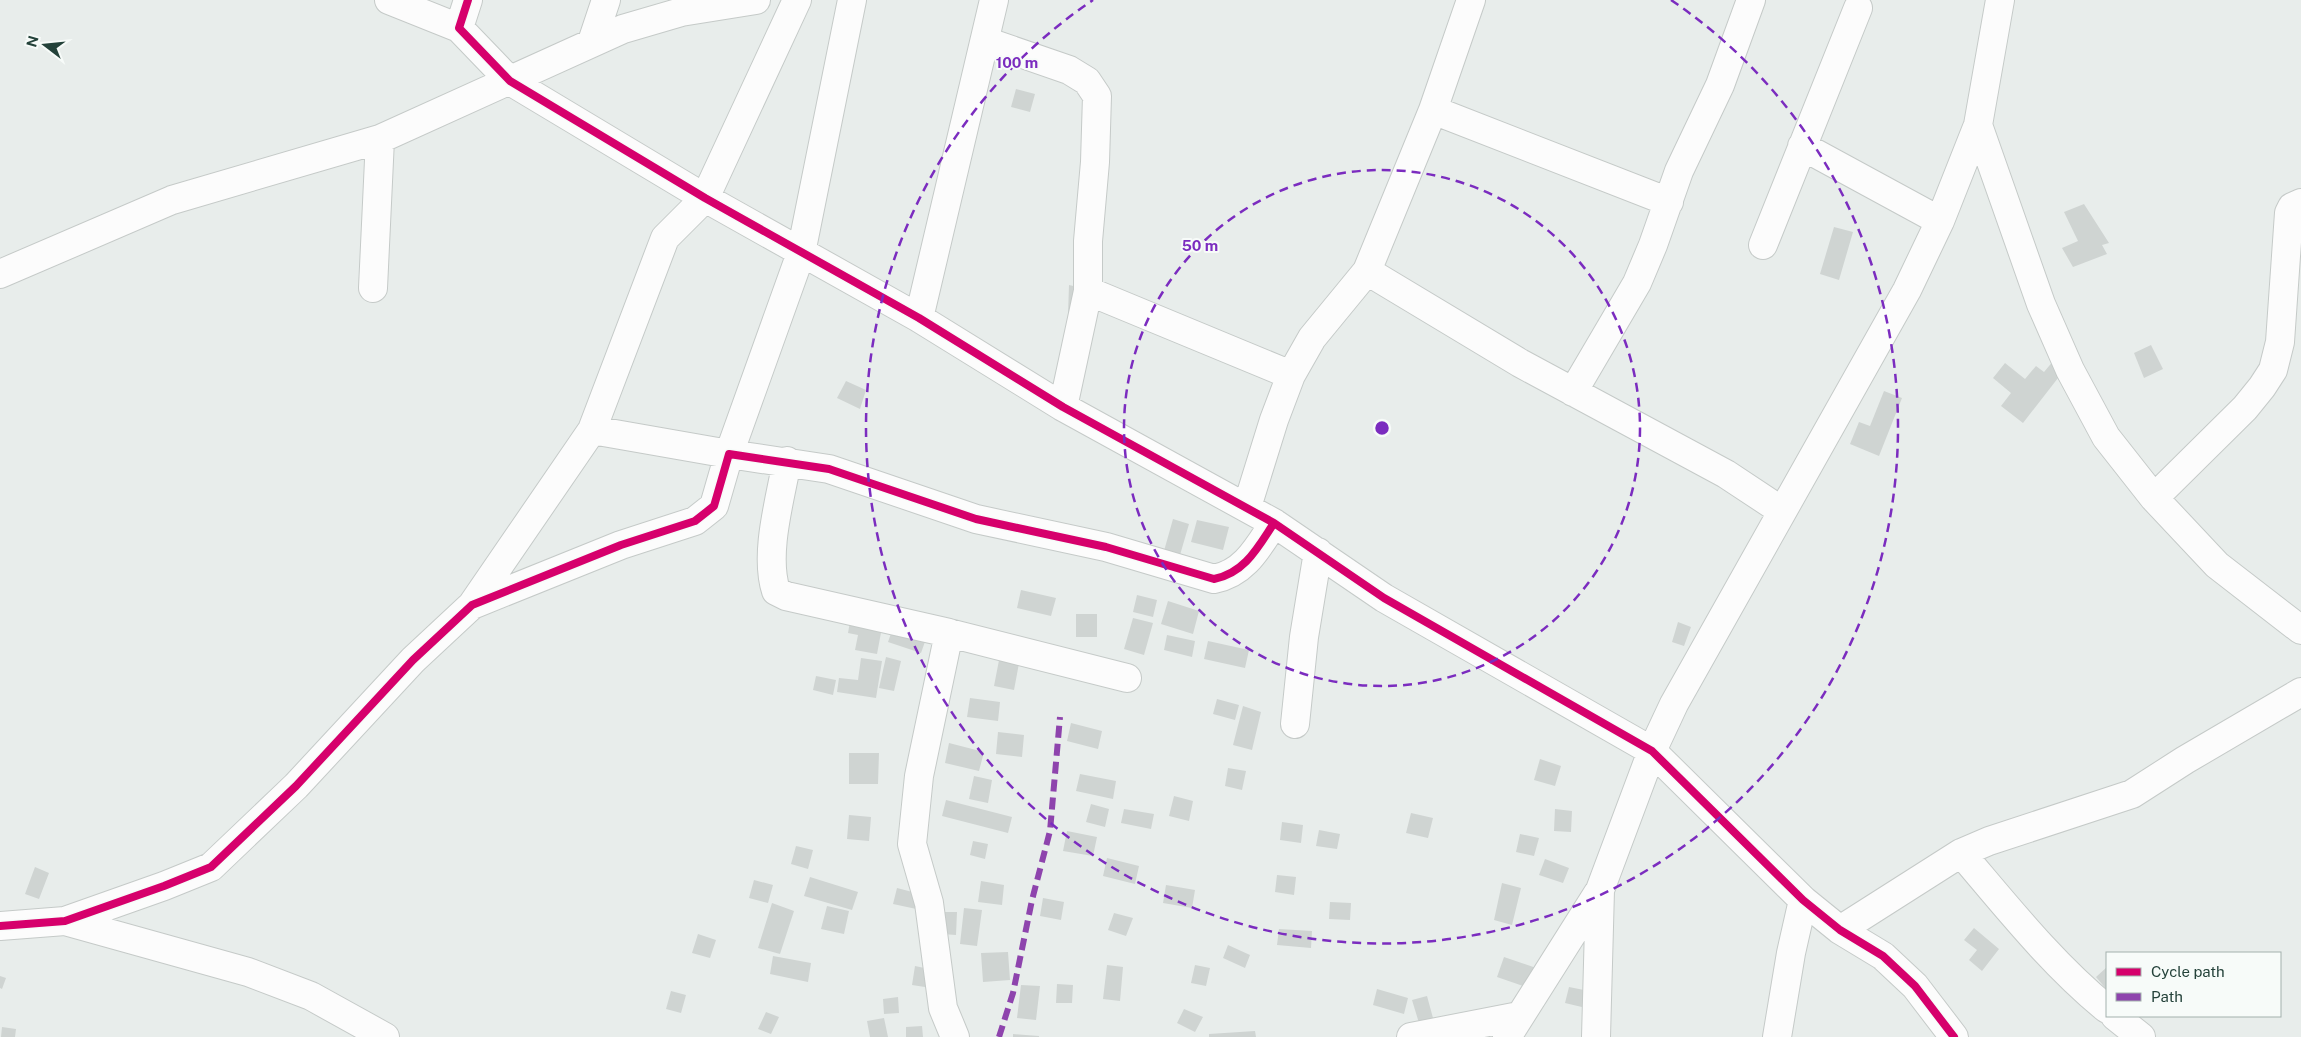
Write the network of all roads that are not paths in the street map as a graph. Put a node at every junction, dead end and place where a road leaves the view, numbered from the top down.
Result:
1 (390, 0) edge
2 (468, 0) edge
3 (606, 0) edge
4 (756, 0) edge
5 (798, 0) edge
6 (852, 0) edge
7 (994, 0) edge
8 (1471, 0) edge
9 (1751, 0) edge
10 (2000, 0) edge
11 (1858, 8) dead end
12 (459, 28) junction
13 (985, 41) junction
14 (592, 42) junction
15 (510, 81) junction
16 (1433, 110) junction
17 (1978, 125) junction
18 (380, 139) junction
19 (1802, 146) junction
20 (705, 198) junction
21 (1669, 202) junction
22 (2301, 203) edge
23 (1940, 221) junction
24 (1763, 245) dead end
25 (801, 253) junction
26 (1367, 271) junction
27 (0, 274) edge
28 (373, 288) dead end
29 (1088, 291) junction
30 (920, 318) junction
31 (1291, 375) junction
32 (1573, 392) junction
33 (1062, 407) junction
34 (592, 430) junction
35 (728, 454) junction
36 (787, 461) junction
37 (2154, 498) junction
38 (1247, 508) junction
39 (1782, 511) junction
40 (1274, 523) junction
41 (1318, 552) junction
42 (472, 605) junction
43 (2301, 630) edge
44 (949, 633) junction
45 (1127, 678) dead end
46 (2300, 697) edge
47 (1295, 724) dead end
48 (1652, 751) junction
49 (1961, 853) junction
50 (1600, 890) junction
51 (1803, 900) junction
52 (65, 921) junction
53 (0, 926) edge
54 (1840, 930) junction
55 (2106, 1008) edge
56 (2117, 1017) edge
57 (1513, 1026) edge
58 (1935, 1026) edge
59 (385, 1037) edge
60 (955, 1037) edge
61 (1411, 1037) edge
62 (1596, 1037) edge
63 (1776, 1037) edge
64 (1954, 1037) edge
65 (2141, 1037) edge

1 - 12 street
2 - 12 street
3 - 14 street
4 - 14 street
5 - 20 street
6 - 25 street
7 - 13 street
8 - 16 street
9 - 21 street
10 - 17 street
11 - 19 street
12 - 15 street
13 - 29 street
13 - 30 street
14 - 15 street
15 - 18 street
15 - 20 street
16 - 21 street
16 - 26 street
17 - 23 street
17 - 37 street
18 - 27 street
18 - 28 street
19 - 23 street
19 - 24 street
20 - 25 street
20 - 34 street
21 - 32 street
22 - 37 street
23 - 39 street
25 - 30 street
25 - 35 street
26 - 31 street
26 - 32 street
29 - 31 street
29 - 33 street
30 - 33 street
31 - 38 street
32 - 39 street
33 - 38 street
34 - 35 street
34 - 42 street
35 - 36 street
35 - 42 street
36 - 40 street
36 - 44 street
37 - 43 street
38 - 40 street
39 - 48 street
40 - 41 street
41 - 47 street
41 - 48 street
42 - 52 street
44 - 45 street
44 - 60 street
46 - 49 street
48 - 50 street
48 - 51 street
49 - 54 street
49 - 55 street
50 - 57 street
50 - 62 street
51 - 54 street
51 - 63 street
52 - 53 street
52 - 59 street
54 - 58 street
56 - 65 street
57 - 61 street
58 - 64 street

